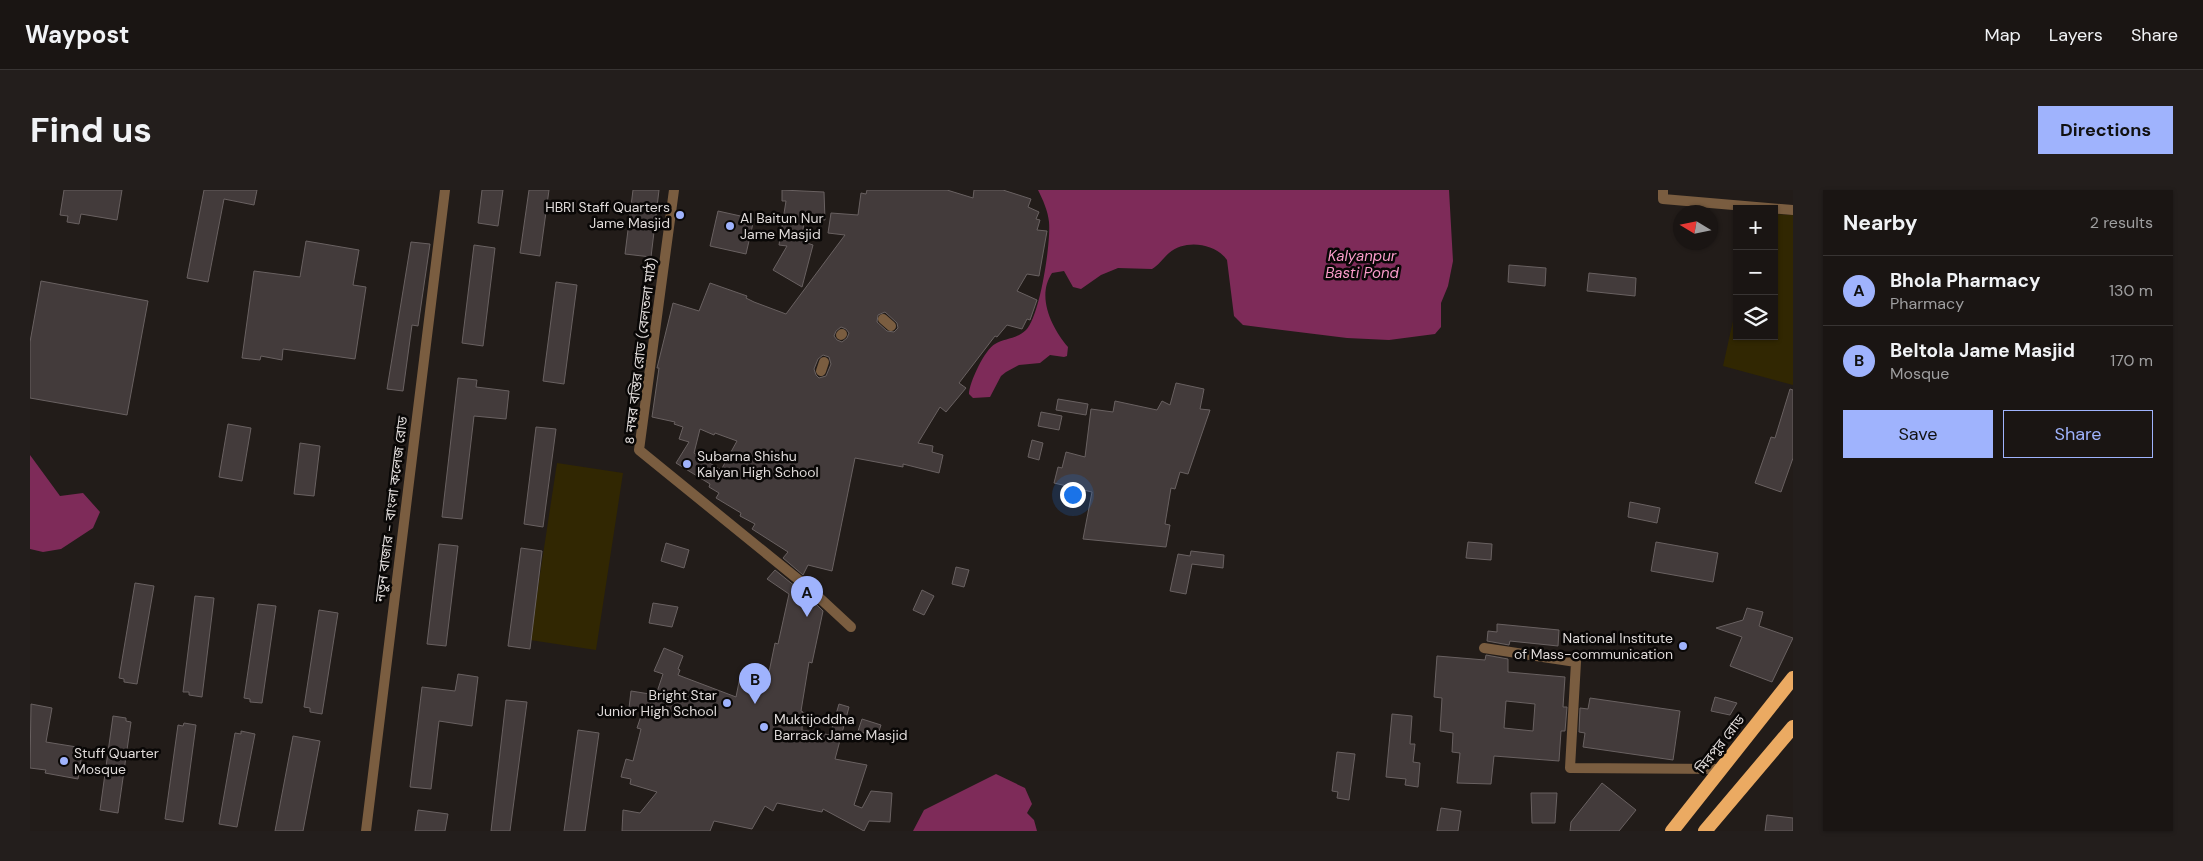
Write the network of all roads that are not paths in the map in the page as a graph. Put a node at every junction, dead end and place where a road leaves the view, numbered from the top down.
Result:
1 (445, 190) edge
2 (674, 190) edge
3 (1663, 190) edge
4 (1793, 210) edge
5 (851, 627) dead end
6 (1484, 648) dead end
7 (1793, 678) edge
8 (1793, 727) edge
9 (1721, 769) junction
10 (366, 831) edge
11 (1672, 831) edge
12 (1705, 831) edge

1 - 10 street, নতুন বাজার - বাংলা কলেজ রোড
2 - 5 street, ৪ নম্বর বস্তির রোড (বেলতলা মাঠ)
3 - 4 street
6 - 9 street
7 - 9 highway, মিরপুর রোড
8 - 12 highway
9 - 11 highway, মিরপুর রোড

